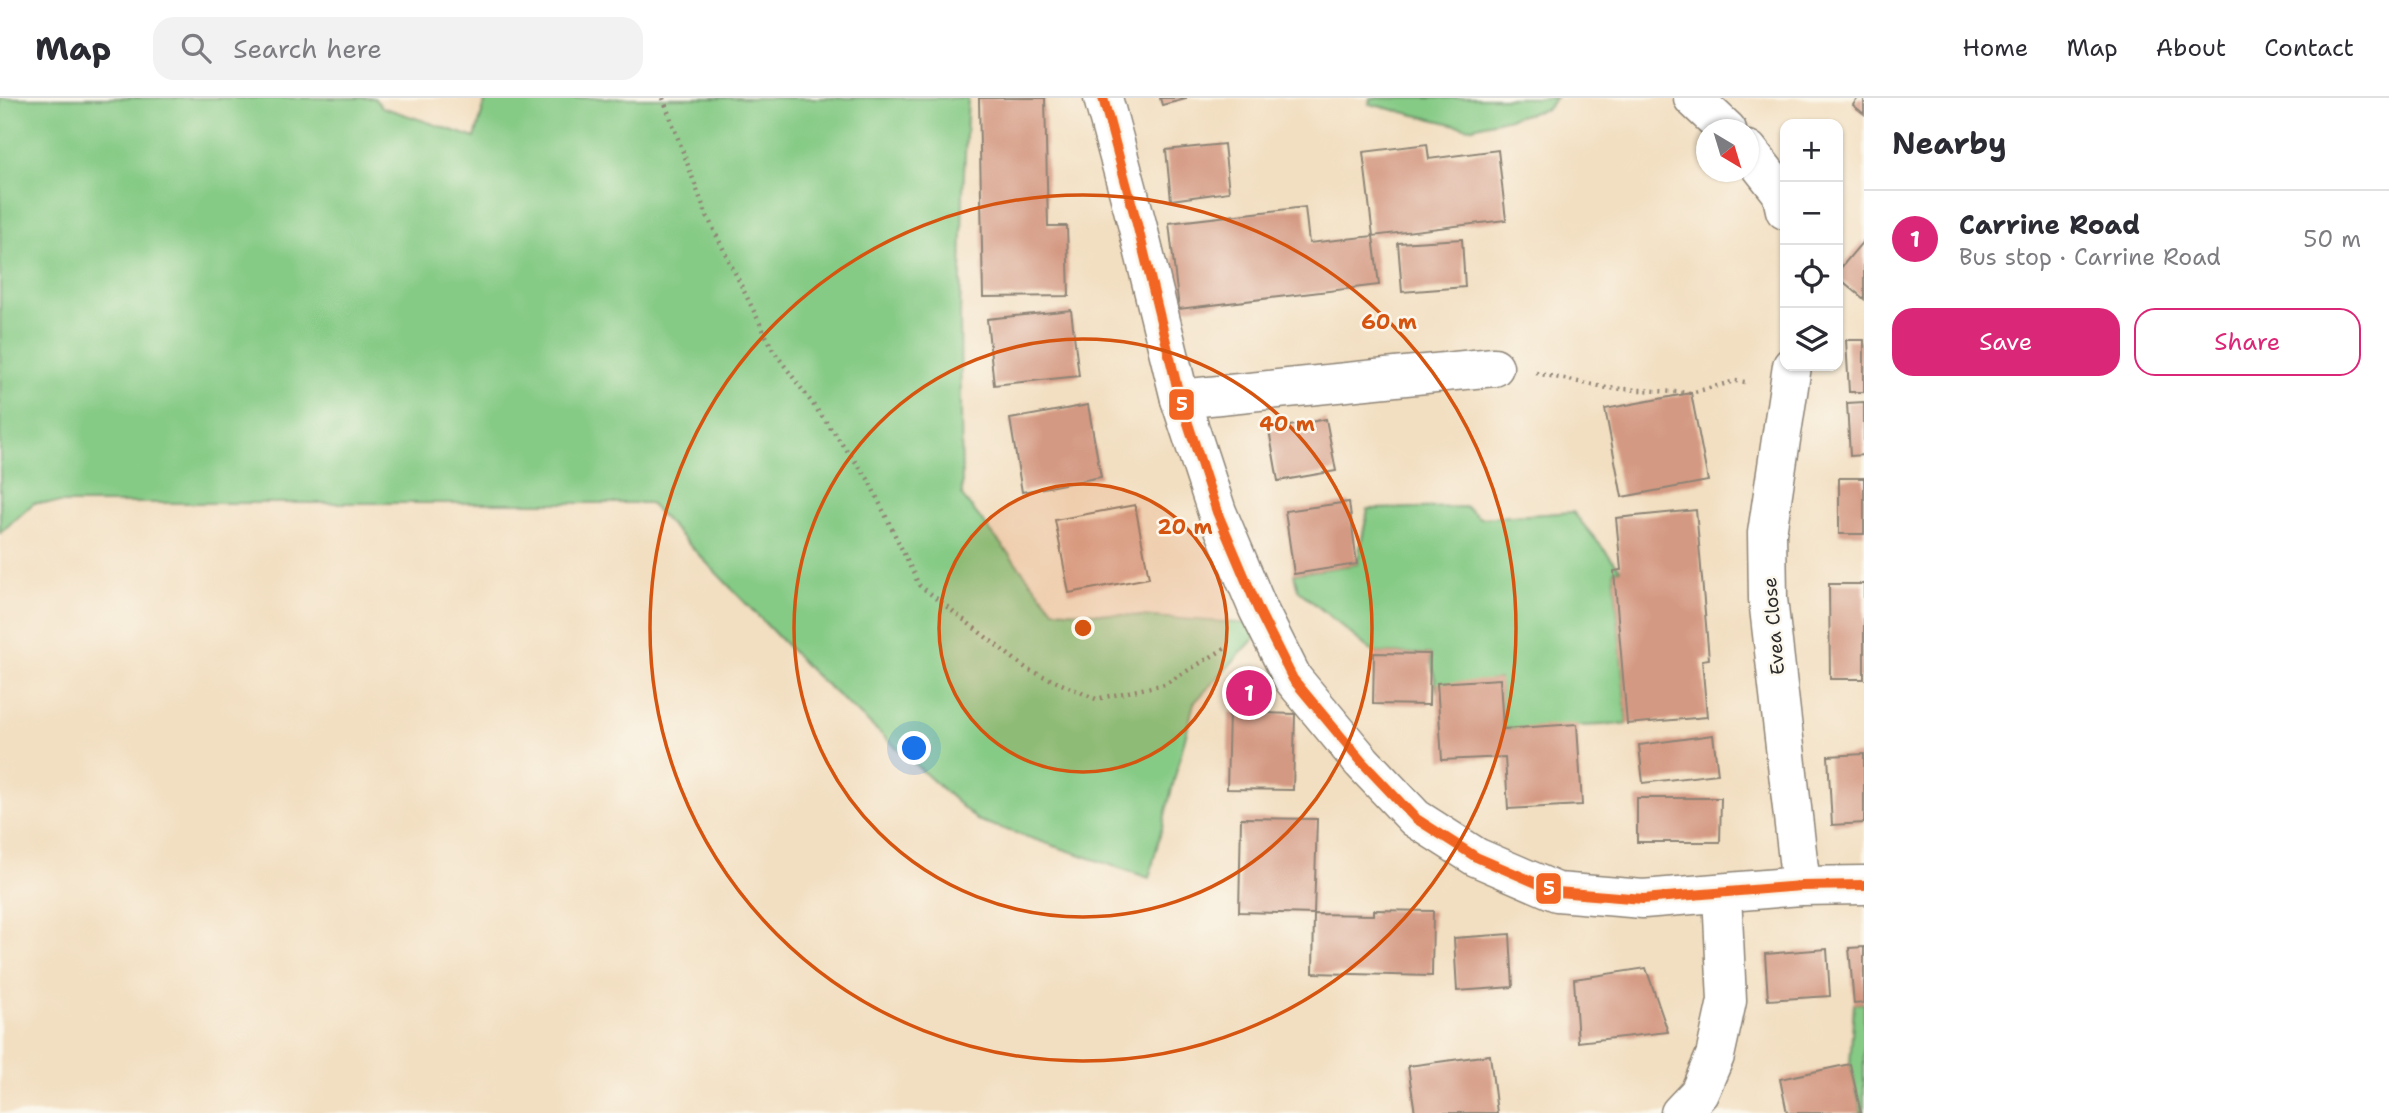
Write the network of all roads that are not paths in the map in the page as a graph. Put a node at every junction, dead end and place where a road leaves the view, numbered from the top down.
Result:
1 (1103, 98) edge
2 (1693, 98) edge
3 (1715, 119) edge
4 (1759, 164) edge
5 (1780, 191) edge
6 (1494, 367) road end
7 (1791, 374) edge
8 (1180, 399) junction
9 (1864, 885) edge
10 (1801, 886) junction
11 (1722, 894) junction
12 (1680, 1113) edge

1 - 8 street
2 - 3 street
4 - 5 street
6 - 8 street
7 - 10 street, Evea Close
8 - 11 street
9 - 10 street
10 - 11 street
11 - 12 street

